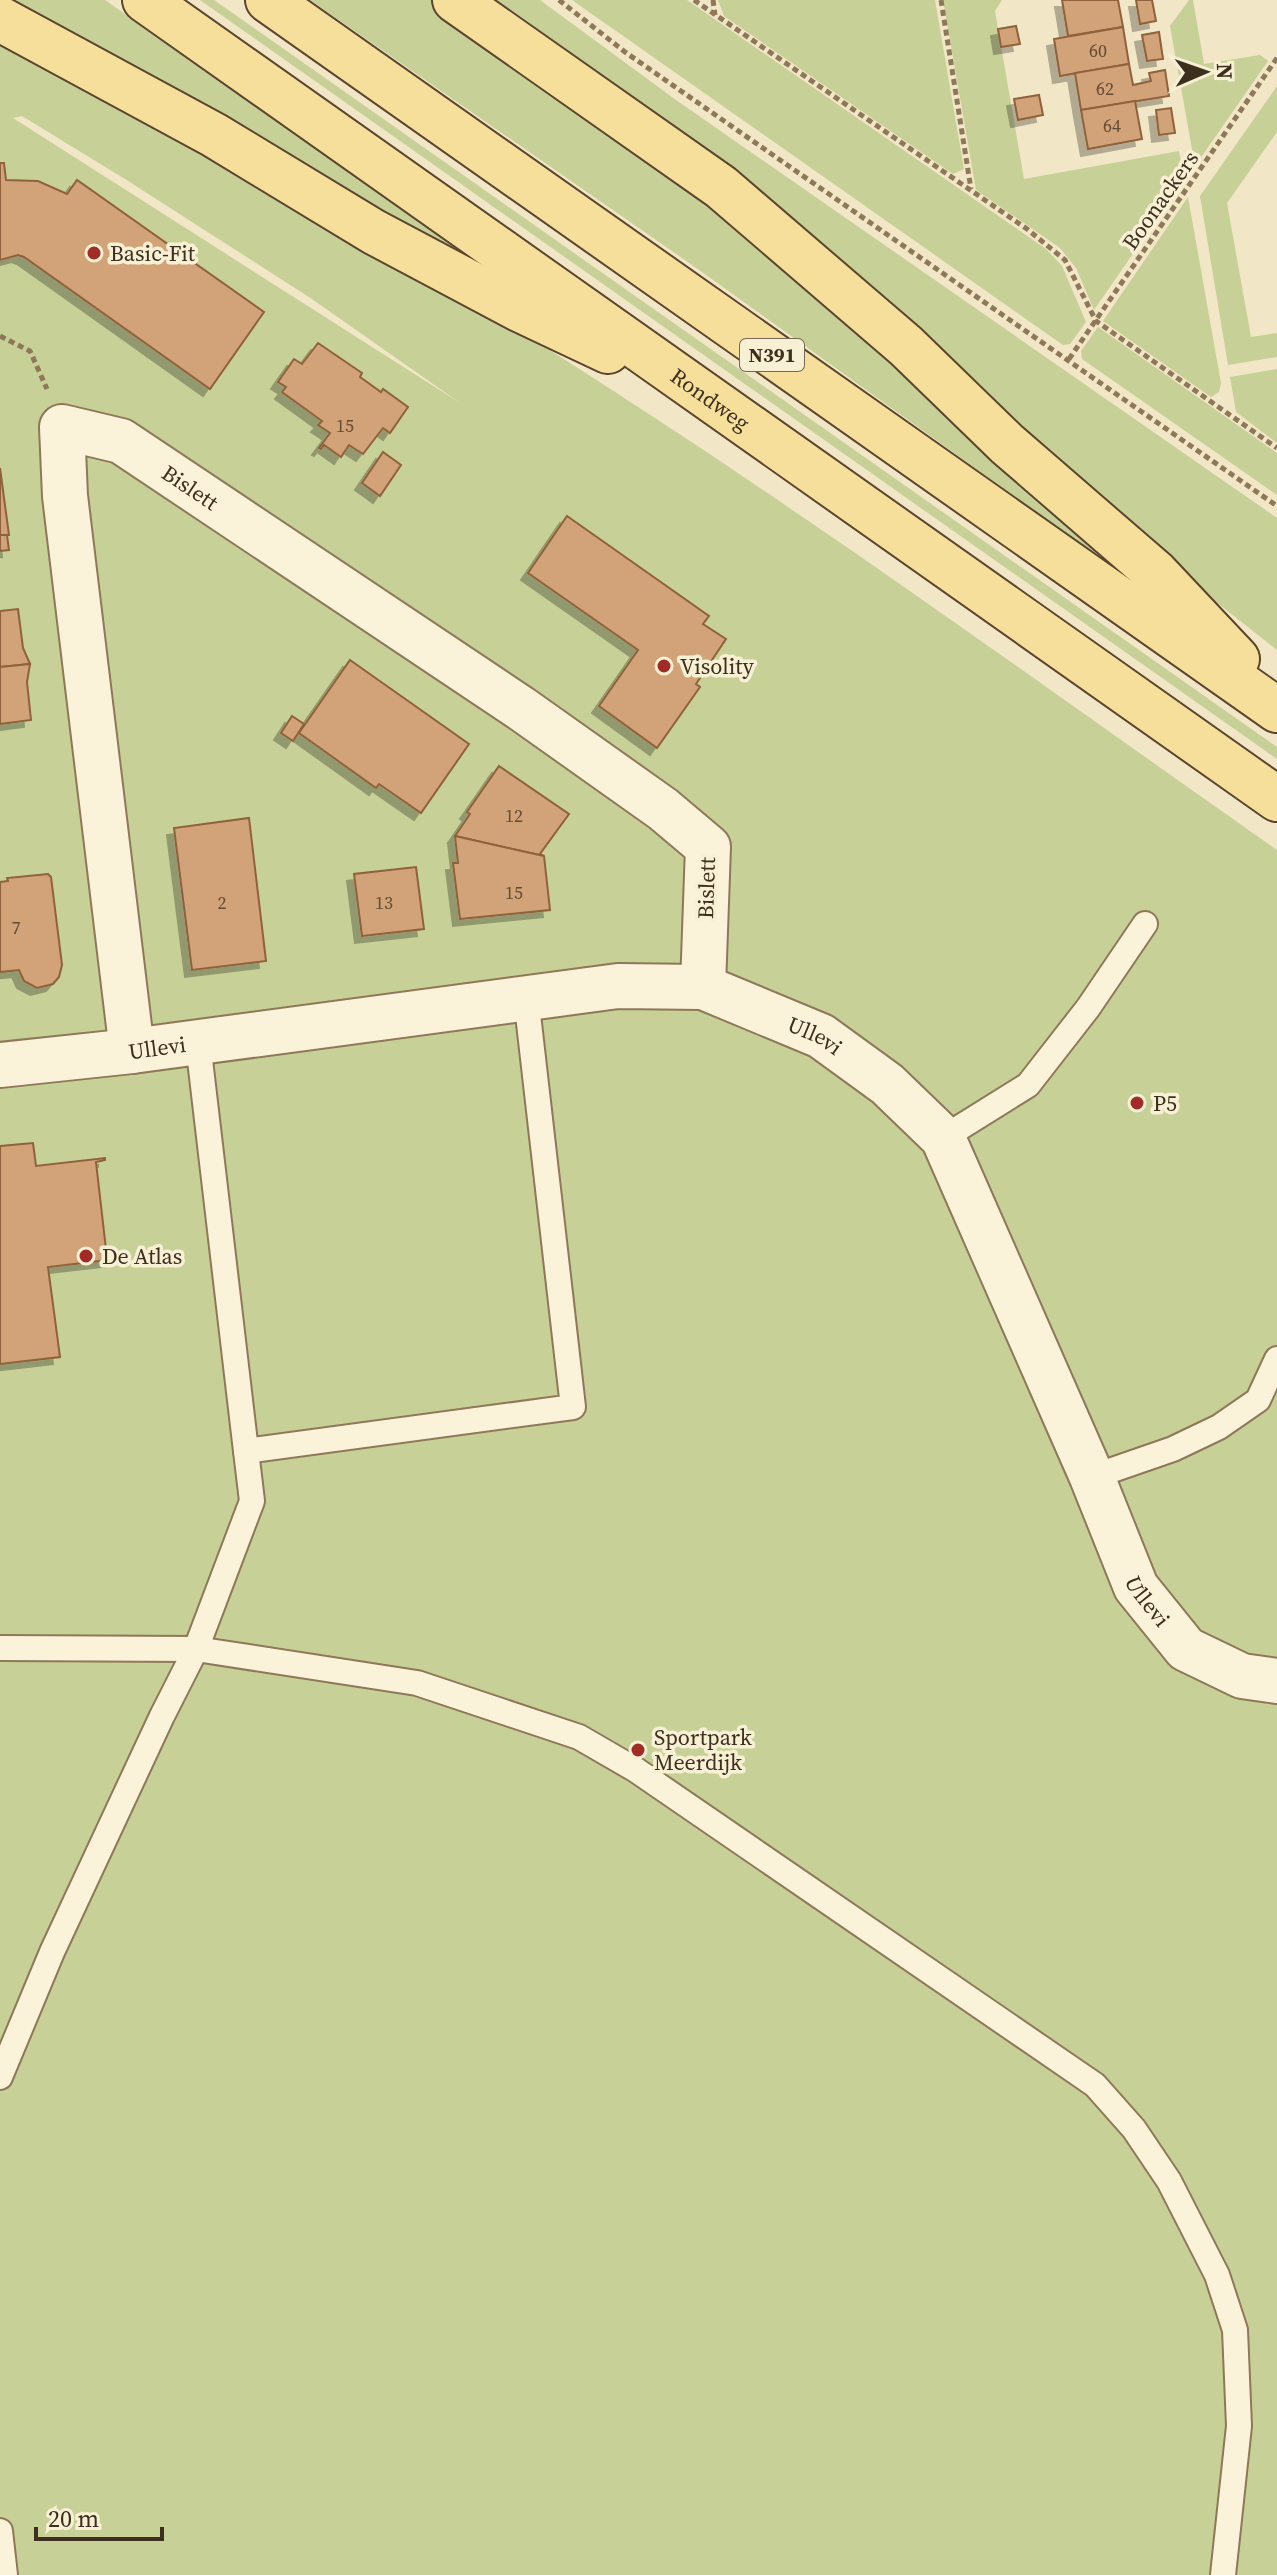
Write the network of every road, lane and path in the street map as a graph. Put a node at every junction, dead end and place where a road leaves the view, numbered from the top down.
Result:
1 (145, 0) edge
2 (268, 0) edge
3 (455, 0) edge
4 (559, 0) edge
5 (694, 0) edge
6 (713, 0) edge
7 (941, 0) edge
8 (715, 15) junction
9 (0, 19) edge
10 (1277, 58) edge
11 (971, 190) junction
12 (1096, 321) junction
13 (0, 336) edge
14 (1069, 359) junction
15 (711, 399) junction
16 (62, 427) junction
17 (1277, 448) edge
18 (1277, 506) edge
19 (1277, 701) edge
20 (1277, 710) edge
21 (1277, 799) edge
22 (1145, 924) dead end
23 (703, 987) junction
24 (526, 997) junction
25 (198, 1043) junction
26 (132, 1051) junction
27 (0, 1065) edge
28 (943, 1138) junction
29 (1277, 1359) edge
30 (246, 1451) junction
31 (1092, 1477) junction
32 (0, 1648) edge
33 (196, 1649) junction
34 (1277, 1681) edge
35 (0, 2077) edge
36 (0, 2531) edge
37 (5, 2575) edge
38 (1223, 2575) edge

1 - 15 main road, Rondweg
2 - 20 main road, N391
3 - 19 main road
4 - 14 path
5 - 8 path
6 - 8 path
7 - 11 path
8 - 11 path
9 - 15 main road
10 - 12 path, Boonackers
11 - 12 path
12 - 14 path, Boonackers
12 - 17 path
13 - 16 path
14 - 18 path
15 - 21 main road, Rondweg
16 - 23 street, Bislett
16 - 26 street
22 - 28 lane
23 - 24 street, Ullevi
23 - 28 street, Ullevi
24 - 25 street, Ullevi
24 - 30 lane
25 - 26 street, Ullevi
25 - 30 lane
26 - 27 street, Ullevi
28 - 31 street, Ullevi
29 - 31 lane
30 - 33 lane
31 - 34 street, Ullevi
32 - 33 lane
33 - 35 lane
33 - 38 lane
36 - 37 lane

